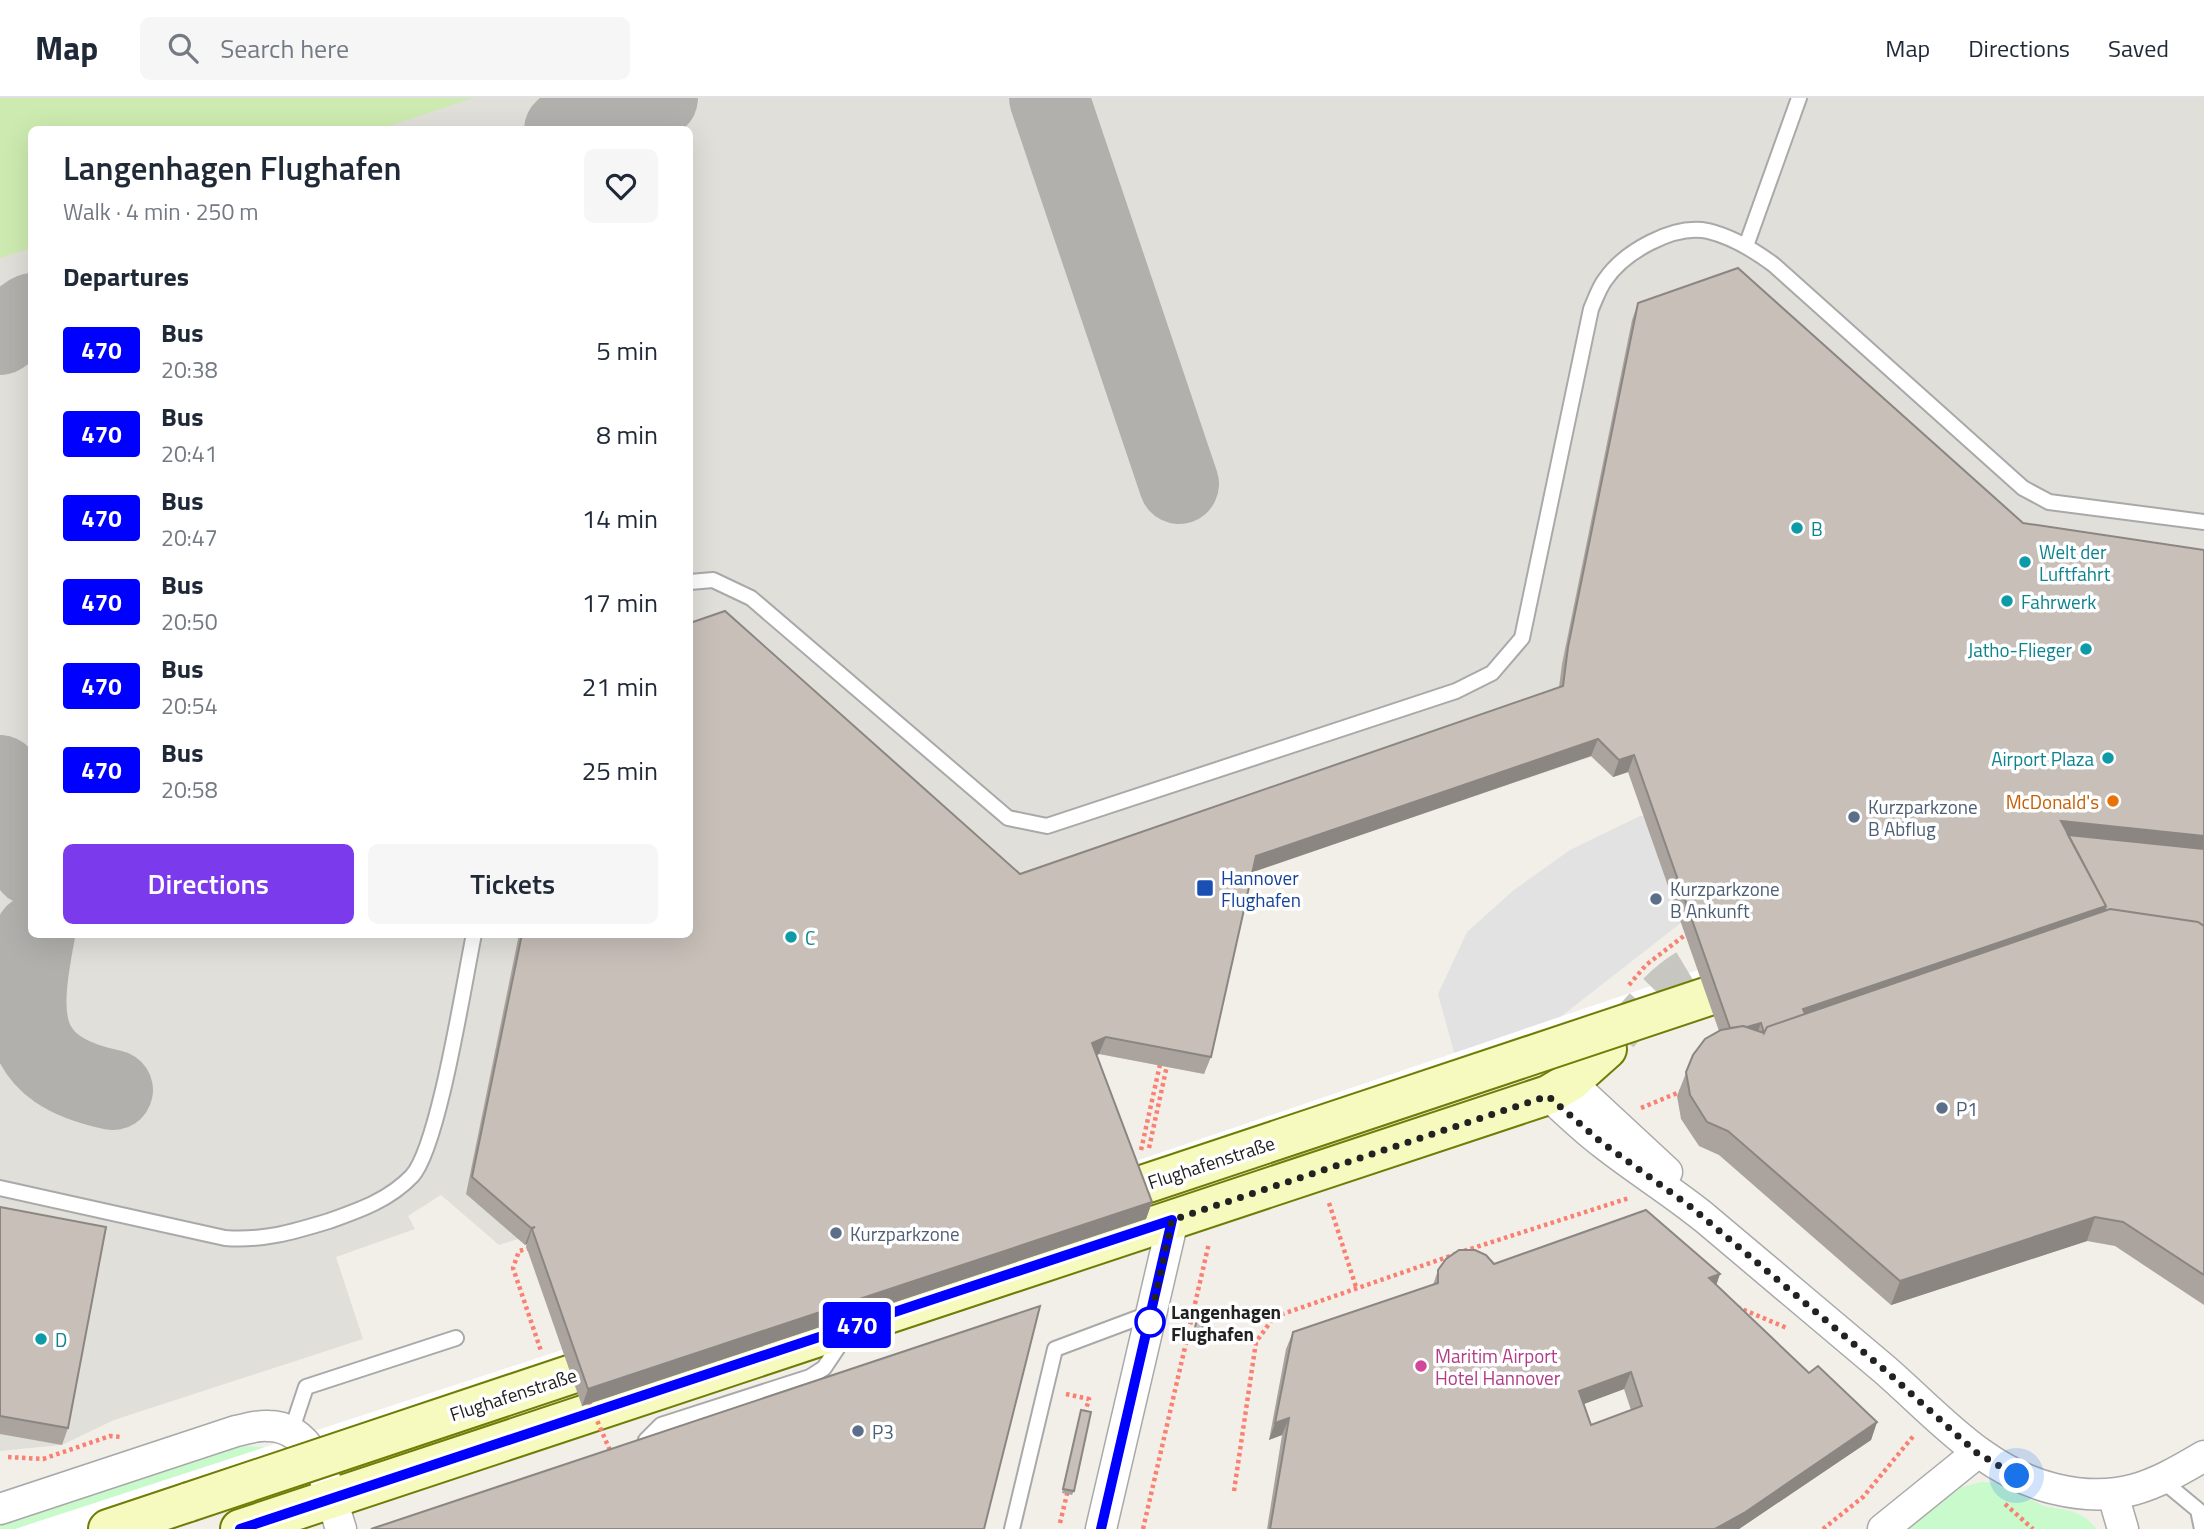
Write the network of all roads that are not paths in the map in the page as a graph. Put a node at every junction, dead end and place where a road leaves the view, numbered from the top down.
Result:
1 (1799, 98) edge
2 (1746, 246) junction
3 (2204, 522) edge
4 (693, 582) edge
5 (473, 938) edge
6 (1785, 971) edge
7 (1607, 1049) tunnel mouth
8 (1559, 1089) junction
9 (0, 1188) edge
10 (1069, 1209) edge
11 (1172, 1220) junction
12 (1153, 1312) junction
13 (850, 1327) junction
14 (456, 1338) dead end
15 (655, 1347) edge
16 (754, 1395) junction
17 (745, 1419) edge
18 (291, 1432) junction
19 (651, 1450) edge
20 (1977, 1453) junction
21 (2204, 1456) edge
22 (2163, 1481) junction
23 (2113, 1495) junction
24 (0, 1509) edge
25 (336, 1514) edge
26 (108, 1529) edge
27 (240, 1529) edge
28 (1012, 1529) edge
29 (1101, 1529) edge
30 (1883, 1529) edge
31 (2123, 1529) edge
32 (2202, 1529) edge

1 - 2 lane
2 - 3 lane
2 - 4 lane
5 - 9 lane
6 - 10 main road, Flughafenstraße, bridge
7 - 8 main road
8 - 11 main road
8 - 20 street
11 - 12 street
11 - 13 main road
12 - 28 lane
12 - 29 street
13 - 16 lane
13 - 25 main road
14 - 18 lane
15 - 26 main road, Flughafenstraße, bridge
16 - 17 lane
16 - 19 lane
18 - 24 street
18 - 25 street
20 - 23 street
20 - 30 street
21 - 22 street
22 - 23 street
22 - 32 lane
23 - 31 street
25 - 27 main road

